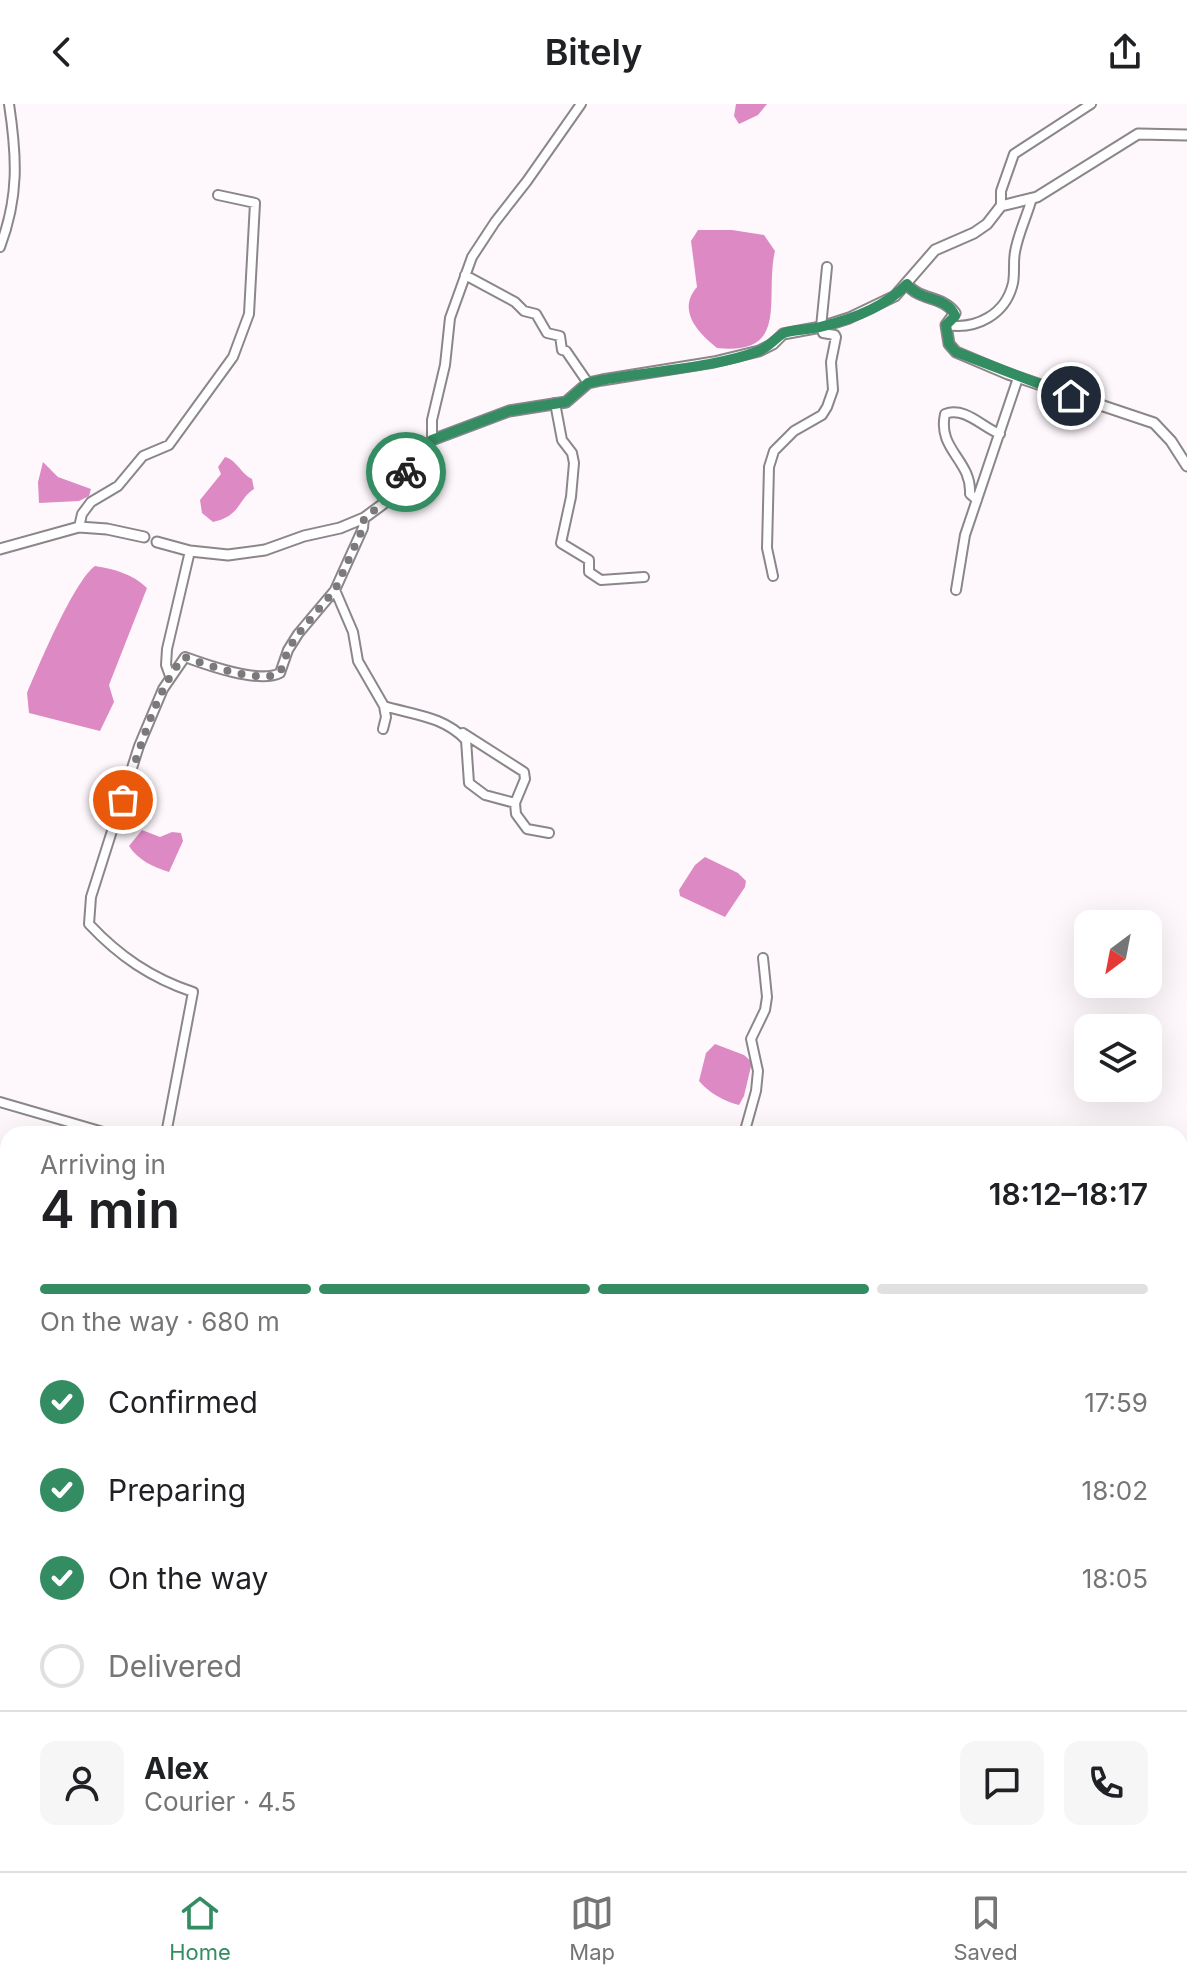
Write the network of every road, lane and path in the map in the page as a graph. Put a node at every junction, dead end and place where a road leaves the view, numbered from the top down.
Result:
1 (9, 104) edge
2 (581, 104) edge
3 (1091, 104) edge
4 (1187, 135) edge
5 (218, 195) dead end
6 (1032, 198) junction
7 (1001, 206) junction
8 (0, 247) edge
9 (827, 267) dead end
10 (465, 275) junction
11 (907, 284) junction
12 (946, 325) junction
13 (821, 327) junction
14 (1018, 378) junction
15 (588, 383) junction
16 (555, 403) junction
17 (1000, 434) junction
18 (432, 440) junction
19 (1187, 466) edge
20 (977, 500) junction
21 (364, 518) junction
22 (79, 527) junction
23 (144, 537) dead end
24 (157, 542) dead end
25 (0, 549) edge
26 (190, 551) junction
27 (773, 576) dead end
28 (644, 577) dead end
29 (335, 590) junction
30 (956, 590) dead end
31 (170, 676) junction
32 (384, 706) junction
33 (383, 729) dead end
34 (455, 729) junction
35 (515, 803) junction
36 (549, 833) dead end
37 (763, 958) dead end
38 (0, 1102) edge
39 (82, 1126) edge
40 (168, 1126) edge
41 (746, 1126) edge

1 - 8 street
2 - 10 street
3 - 7 street
4 - 6 street
5 - 22 street
6 - 7 street
6 - 12 street
7 - 11 street
9 - 13 street
10 - 15 street
10 - 18 street
11 - 12 street
11 - 13 street
12 - 14 street
13 - 15 street
13 - 27 street
14 - 17 street
14 - 19 street
15 - 16 street
16 - 18 street
16 - 28 street
17 - 20 street
17 - 20 street
18 - 21 street
20 - 30 street
21 - 26 street
21 - 29 street
22 - 23 street
22 - 25 street
24 - 26 street
26 - 31 street
29 - 31 street
29 - 32 street
31 - 40 street
32 - 33 street
32 - 34 street
34 - 35 street
34 - 35 street
35 - 36 street
37 - 41 street
38 - 39 street

